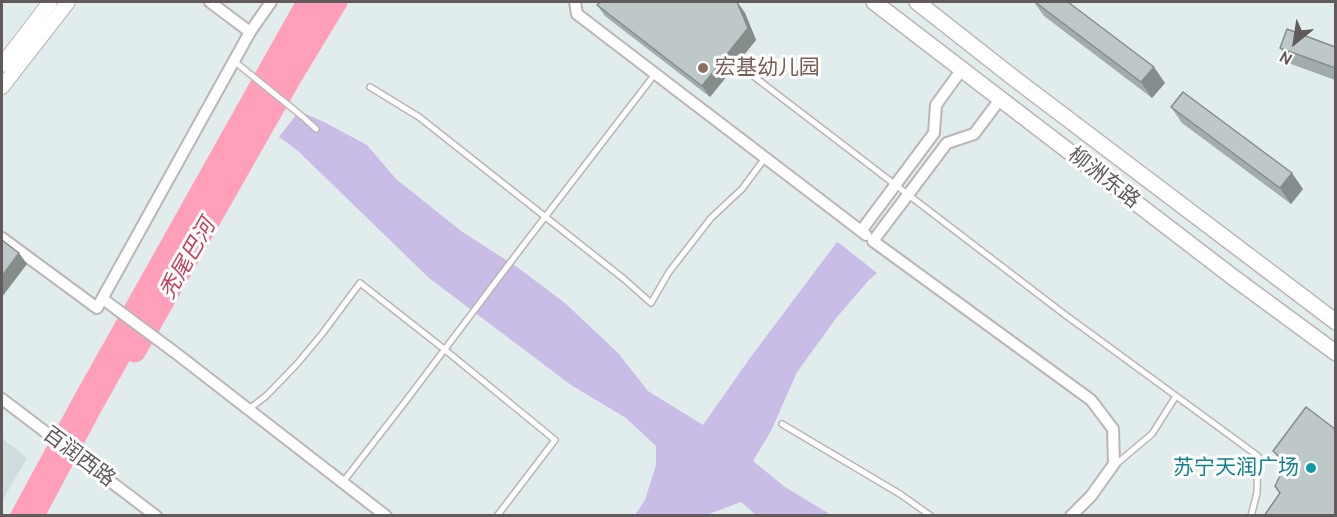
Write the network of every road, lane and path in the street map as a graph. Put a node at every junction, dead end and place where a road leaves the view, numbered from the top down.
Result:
1 (50, 2) edge
2 (68, 2) edge
3 (210, 2) edge
4 (271, 2) edge
5 (575, 2) edge
6 (874, 2) edge
7 (923, 6) edge
8 (250, 32) junction
9 (234, 61) junction
10 (2, 65) edge
11 (962, 69) junction
12 (748, 72) dead end
13 (656, 74) junction
14 (2, 87) edge
15 (370, 87) dead end
16 (1001, 98) junction
17 (316, 129) dead end
18 (765, 158) junction
19 (896, 185) junction
20 (908, 195) junction
21 (545, 217) junction
22 (861, 231) junction
23 (2, 238) edge
24 (873, 241) junction
25 (107, 303) junction
26 (1335, 322) edge
27 (444, 349) junction
28 (1335, 353) edge
29 (1176, 396) junction
30 (2, 399) edge
31 (249, 410) junction
32 (782, 424) dead end
33 (1110, 470) junction
34 (343, 482) junction
35 (156, 516) edge
36 (386, 516) edge
37 (497, 516) edge
38 (931, 516) edge
39 (1071, 516) edge
40 (1251, 516) edge

1 - 10 street
2 - 14 street
3 - 8 street
4 - 8 street
5 - 13 street
6 - 11 main road, 柳洲东路
7 - 26 main road
8 - 9 street
9 - 17 lane
9 - 25 street
11 - 16 main road, 柳洲东路
11 - 19 street
12 - 19 lane
13 - 18 street
13 - 21 lane
15 - 21 lane
16 - 20 street
16 - 28 main road, 柳洲东路
18 - 21 lane
18 - 22 street
19 - 20 lane
19 - 22 street
20 - 24 street
20 - 29 lane
21 - 27 lane
22 - 24 street
23 - 25 street
24 - 33 street
25 - 31 street
27 - 31 lane
27 - 34 lane
27 - 37 lane
29 - 33 lane
29 - 40 lane
30 - 35 street, 百润西路
31 - 34 street
32 - 38 lane
33 - 39 street
34 - 36 street

